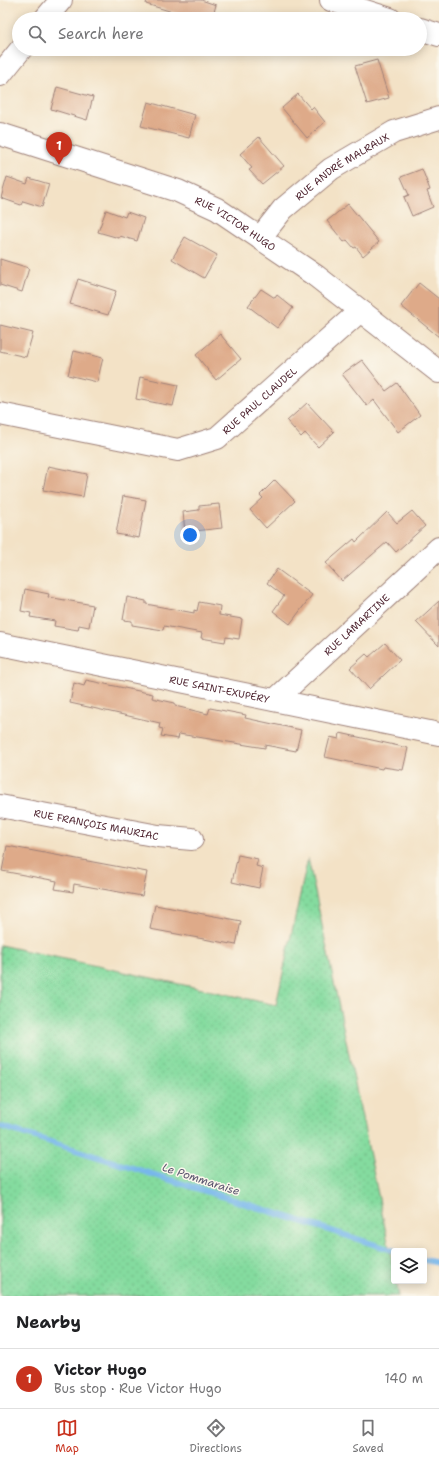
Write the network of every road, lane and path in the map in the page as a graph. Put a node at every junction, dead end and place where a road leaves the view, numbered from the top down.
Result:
1 (61, 0) edge
2 (332, 0) edge
3 (356, 4) edge
4 (51, 12) edge
5 (374, 12) edge
6 (427, 31) edge
7 (439, 35) edge
8 (15, 56) edge
9 (0, 75) edge
10 (439, 118) edge
11 (0, 134) edge
12 (260, 238) junction
13 (360, 311) junction
14 (439, 372) edge
15 (0, 414) edge
16 (439, 548) edge
17 (0, 644) edge
18 (275, 700) junction
19 (439, 734) edge
20 (0, 806) edge
21 (192, 839) dead end

1 - 4 street
2 - 3 street
3 - 5 street
6 - 7 street
8 - 9 street
10 - 12 street, RUE ANDRÉ MALRAUX
11 - 12 street, RUE VICTOR HUGO
12 - 13 street, RUE VICTOR HUGO
13 - 14 street, RUE VICTOR HUGO
13 - 15 street, RUE PAUL CLAUDEL
16 - 18 street, RUE LAMARTINE
17 - 18 street, RUE SAINT-EXUPÉRY
18 - 19 street, RUE SAINT-EXUPÉRY
20 - 21 street, RUE FRANÇOIS MAURIAC

